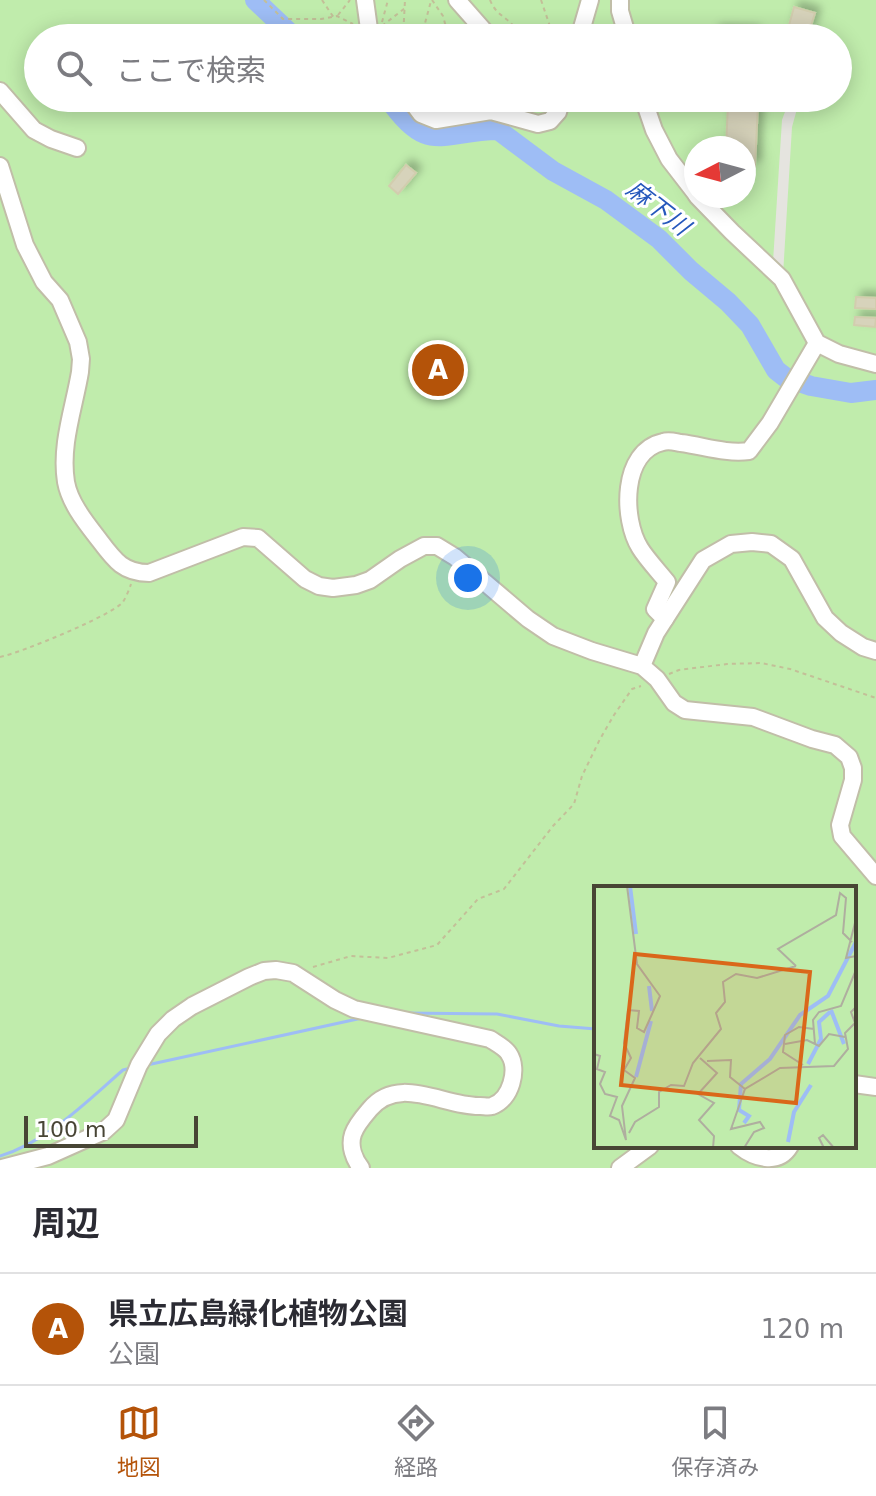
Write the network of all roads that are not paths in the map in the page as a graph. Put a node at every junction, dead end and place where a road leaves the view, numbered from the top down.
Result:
1 (365, 0) edge
2 (457, 0) edge
3 (590, 0) edge
4 (620, 0) edge
5 (368, 24) edge
6 (478, 24) edge
7 (583, 24) edge
8 (624, 24) edge
9 (0, 91) edge
10 (420, 112) edge
11 (466, 112) edge
12 (509, 112) edge
13 (558, 112) edge
14 (648, 112) edge
15 (77, 148) dead end
16 (0, 166) edge
17 (684, 178) edge
18 (709, 208) edge
19 (817, 343) junction
20 (876, 364) edge
21 (665, 619) junction
22 (876, 651) edge
23 (642, 666) junction
24 (876, 876) edge
25 (856, 1084) edge
26 (876, 1087) edge
27 (647, 1148) edge
28 (742, 1148) edge
29 (789, 1148) edge
30 (2, 1168) edge
31 (361, 1168) edge
32 (620, 1168) edge

1 - 5 street
2 - 6 street
3 - 7 street
4 - 8 street
9 - 15 street
10 - 11 street
12 - 13 street
14 - 17 street
16 - 23 street
18 - 19 street
19 - 20 street
19 - 21 street
21 - 22 street
21 - 23 street
23 - 24 street
25 - 26 street
27 - 32 street
28 - 29 street
30 - 31 street

